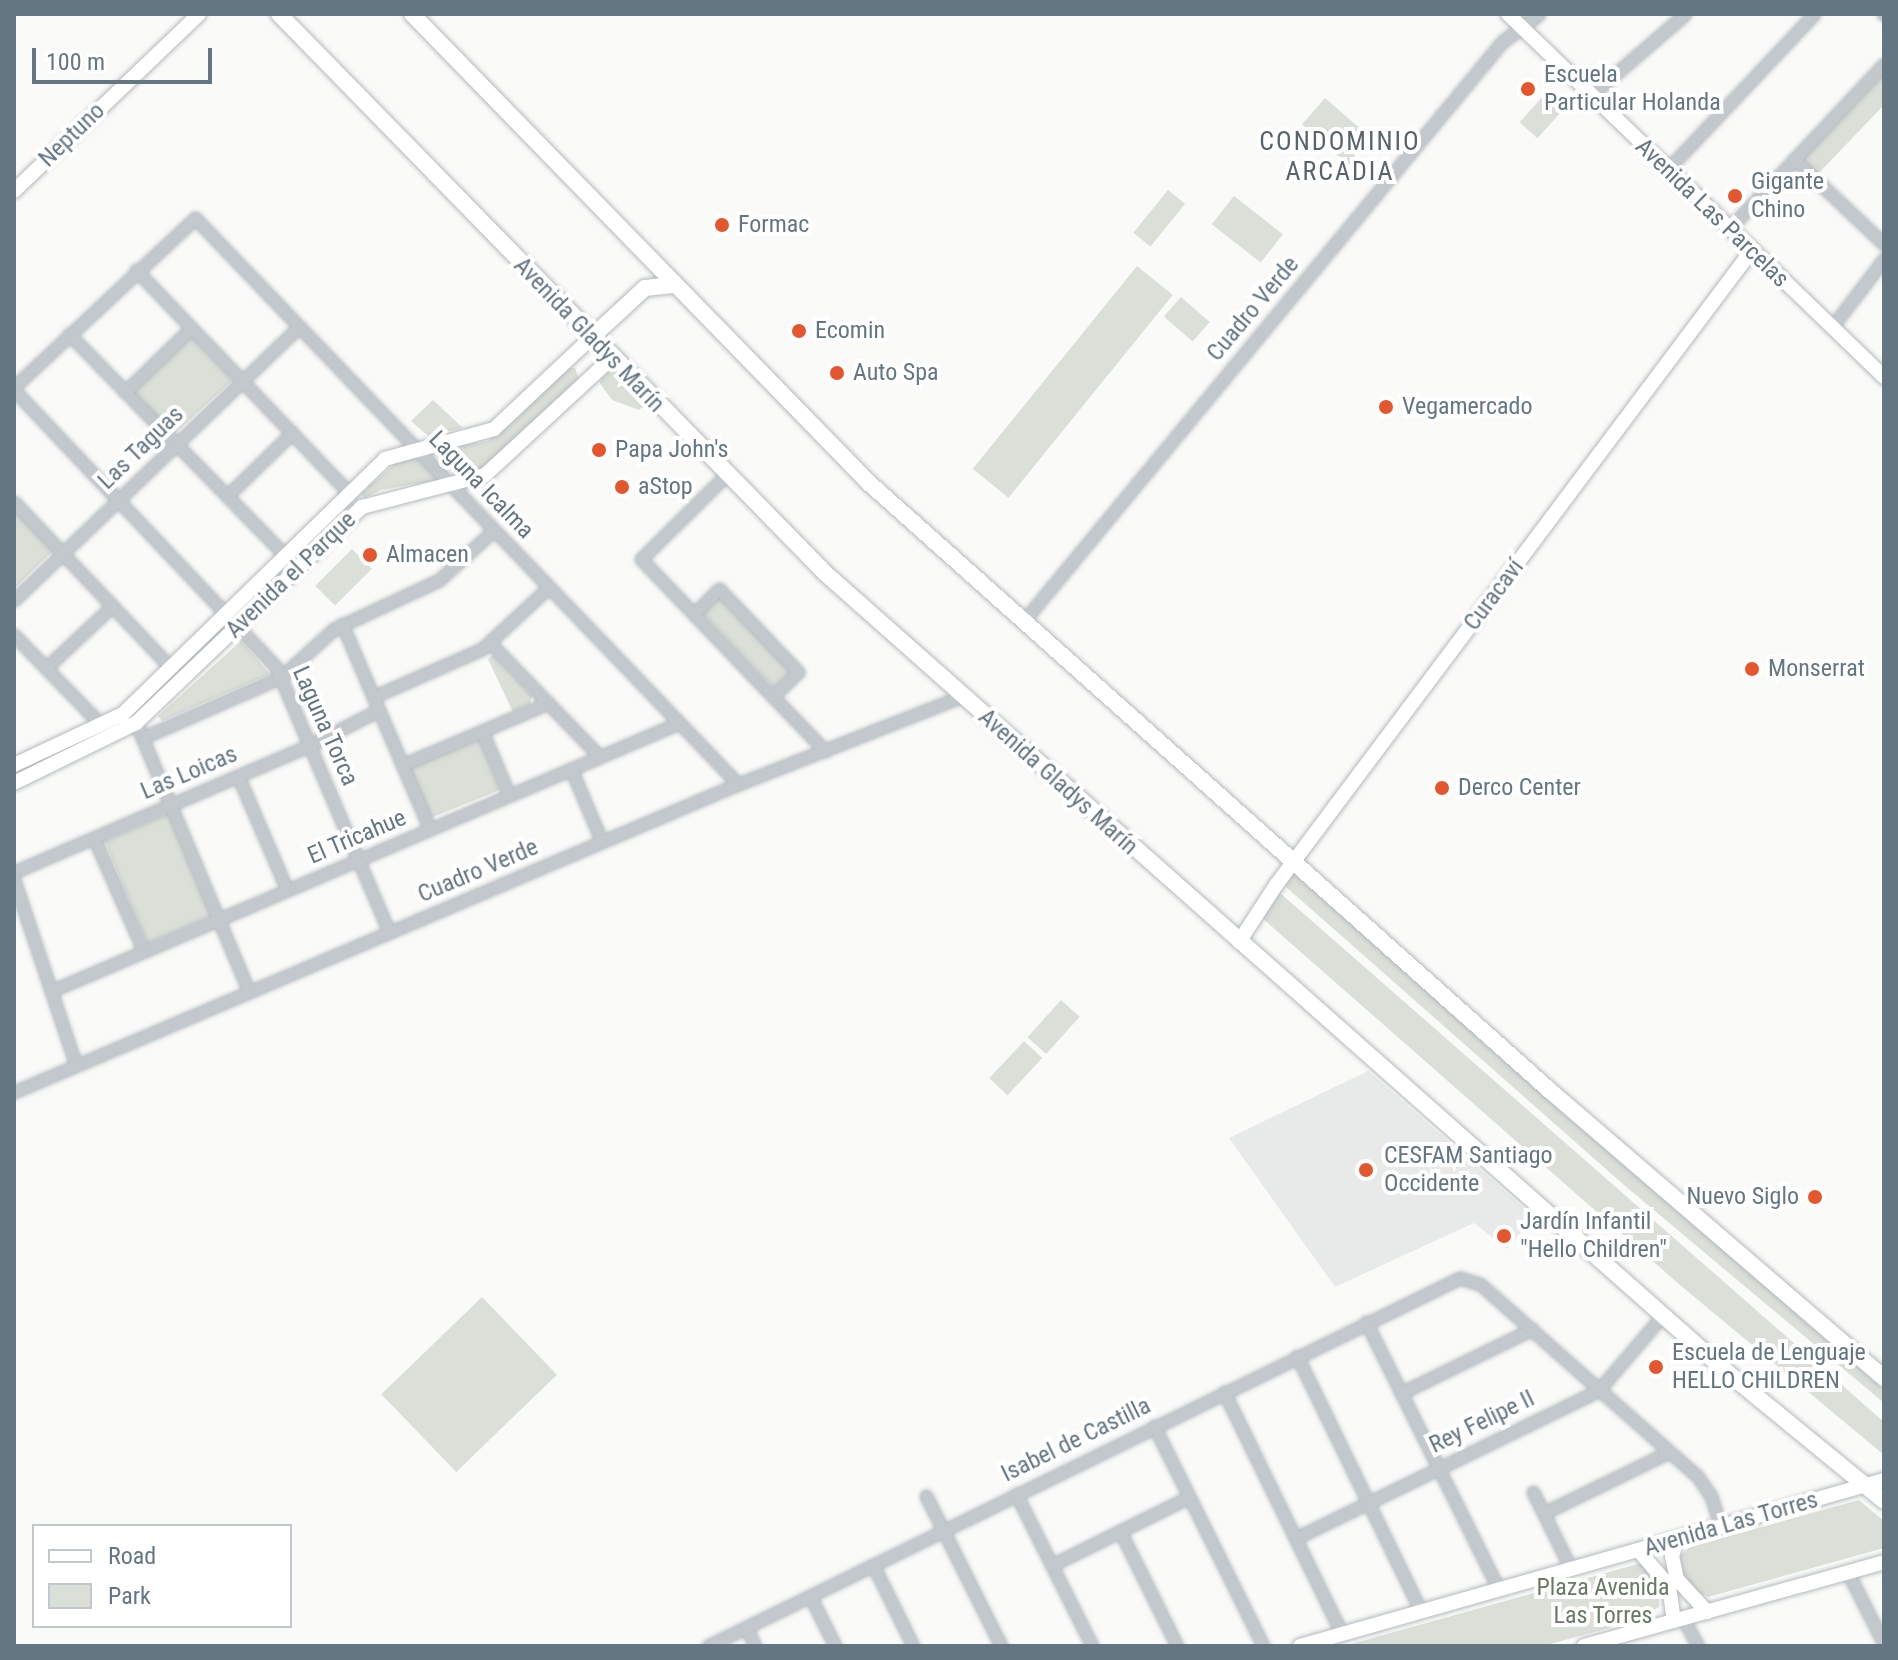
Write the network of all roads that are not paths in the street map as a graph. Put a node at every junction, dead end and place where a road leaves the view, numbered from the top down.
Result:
1 (279, 14) edge
2 (412, 14) edge
3 (1508, 14) edge
4 (1539, 14) edge
5 (1685, 14) edge
6 (1814, 14) edge
7 (193, 16) edge
8 (1522, 29) junction
9 (1884, 64) edge
10 (1590, 96) junction
11 (1794, 159) junction
12 (1667, 170) junction
13 (14, 191) edge
14 (1729, 229) junction
15 (1884, 244) edge
16 (1752, 250) junction
17 (1884, 259) edge
18 (136, 270) junction
19 (673, 285) junction
20 (299, 327) junction
21 (1832, 327) junction
22 (191, 328) junction
23 (69, 334) junction
24 (592, 337) junction
25 (612, 358) junction
26 (1884, 377) edge
27 (242, 381) junction
28 (14, 388) edge
29 (125, 392) junction
30 (292, 433) junction
31 (177, 444) junction
32 (416, 449) junction
33 (725, 476) junction
34 (451, 486) junction
35 (350, 494) junction
36 (227, 496) junction
37 (119, 499) junction
38 (14, 502) edge
39 (494, 530) junction
40 (63, 554) junction
41 (285, 555) junction
42 (549, 587) junction
43 (14, 600) edge
44 (112, 606) junction
45 (226, 611) junction
46 (695, 613) junction
47 (1022, 623) junction
48 (239, 624) junction
49 (342, 624) junction
50 (14, 635) edge
51 (490, 643) junction
52 (169, 666) junction
53 (46, 668) junction
54 (281, 677) junction
55 (773, 696) junction
56 (962, 696) junction
57 (373, 697) junction
58 (548, 703) junction
59 (379, 710) junction
60 (136, 723) junction
61 (679, 723) junction
62 (102, 727) junction
63 (482, 731) junction
64 (113, 738) junction
65 (142, 738) junction
66 (309, 744) junction
67 (825, 751) junction
68 (600, 757) junction
69 (14, 765) edge
70 (402, 765) junction
71 (571, 769) junction
72 (238, 776) junction
73 (14, 783) edge
74 (738, 784) junction
75 (509, 795) junction
76 (170, 805) junction
77 (430, 829) junction
78 (94, 838) junction
79 (602, 842) junction
80 (358, 860) junction
81 (1295, 862) junction
82 (14, 872) edge
83 (14, 881) edge
84 (287, 890) junction
85 (219, 920) junction
86 (389, 932) junction
87 (1239, 942) junction
88 (144, 952) junction
89 (51, 991) junction
90 (249, 992) junction
91 (76, 1065) junction
92 (14, 1092) edge
93 (1663, 1315) junction
94 (1366, 1322) junction
95 (1532, 1329) junction
96 (1297, 1356) junction
97 (1884, 1378) edge
98 (1598, 1391) junction
99 (1224, 1392) junction
100 (1401, 1393) junction
101 (1154, 1426) junction
102 (1669, 1452) junction
103 (1438, 1468) junction
104 (1884, 1480) edge
105 (1864, 1486) junction
106 (1533, 1492) dead end
107 (1016, 1494) junction
108 (926, 1496) dead end
109 (1189, 1497) junction
110 (1884, 1501) edge
111 (1369, 1502) junction
112 (1544, 1513) junction
113 (1721, 1528) junction
114 (943, 1530) junction
115 (1120, 1531) junction
116 (1296, 1538) junction
117 (1677, 1540) junction
118 (1639, 1551) junction
119 (1884, 1562) edge
120 (873, 1565) junction
121 (1052, 1565) junction
122 (1571, 1569) junction
123 (1848, 1573) junction
124 (1499, 1590) junction
125 (810, 1596) junction
126 (1421, 1611) junction
127 (1707, 1612) junction
128 (1679, 1620) junction
129 (746, 1627) junction
130 (1342, 1634) junction
131 (1884, 1644) edge
132 (1592, 1645) edge
133 (708, 1646) edge
134 (755, 1646) edge
135 (835, 1646) edge
136 (913, 1646) edge
137 (1001, 1646) edge
138 (1092, 1646) edge
139 (1177, 1646) edge
140 (1263, 1646) edge
141 (1300, 1646) edge
142 (1698, 1646) edge

1 - 24 main road, Avenida Gladys Marín
2 - 19 main road
3 - 8 street, Avenida Las Parcelas
4 - 8 street, Cuadro Verde
5 - 10 street
6 - 12 street
7 - 13 street, Neptuno
8 - 10 street, Avenida Las Parcelas
8 - 47 street, Cuadro Verde
9 - 11 street
10 - 12 street, Avenida Las Parcelas
11 - 14 street
11 - 15 street
12 - 14 street, Avenida Las Parcelas
14 - 16 street, Avenida Las Parcelas
16 - 21 street, Avenida Las Parcelas
16 - 81 street, Curacaví
17 - 21 street
18 - 20 street, Laguna Icalma
18 - 22 street
18 - 23 street
19 - 24 main road
19 - 47 main road
20 - 27 street, Las Taguas
20 - 32 street, Laguna Icalma
21 - 26 street, Avenida Las Parcelas
22 - 27 street
22 - 29 street
23 - 28 street
23 - 29 street
24 - 25 main road, Avenida Gladys Marín
24 - 32 street, Avenida el Parque
25 - 33 main road, Avenida Gladys Marín
25 - 34 street, Avenida el Parque
27 - 30 street
27 - 31 street, Las Taguas
28 - 37 street, Laguna Torca
29 - 31 street
30 - 35 street
30 - 36 street
31 - 36 street
31 - 37 street, Las Taguas
32 - 34 street, Laguna Icalma
32 - 35 street, Avenida el Parque
33 - 46 street
33 - 56 main road, Avenida Gladys Marín
34 - 39 street, Laguna Icalma
34 - 48 street, Avenida el Parque
35 - 41 street, Avenida el Parque
36 - 41 street
37 - 40 street, Las Taguas
37 - 45 street, Laguna Torca
38 - 40 street
39 - 42 street, Laguna Icalma
39 - 49 street
40 - 43 street, Las Taguas
40 - 44 street
41 - 45 street, Avenida el Parque
42 - 51 street
42 - 61 street, Laguna Icalma
44 - 52 street
44 - 53 street
45 - 48 street, Laguna Torca
45 - 52 street, Avenida el Parque
46 - 55 street
46 - 55 street
47 - 81 main road
48 - 54 street, Laguna Torca
48 - 60 street, Avenida el Parque
49 - 54 street
49 - 57 street
50 - 53 street
51 - 57 street
51 - 58 street
52 - 62 street, Avenida el Parque
53 - 62 street
54 - 65 street
54 - 66 street, Laguna Torca
55 - 67 street
56 - 67 street, Cuadro Verde
56 - 87 main road, Avenida Gladys Marín
57 - 59 street
58 - 63 street
58 - 68 street
59 - 66 street, Las Loicas
59 - 70 street
60 - 64 street, Avenida el Parque
60 - 65 street
61 - 68 street, El Tricahue
61 - 74 street, Laguna Icalma
62 - 64 street
62 - 69 street, Avenida el Parque
63 - 70 street
63 - 75 street
64 - 73 street, Avenida el Parque
65 - 76 street
66 - 72 street, Las Loicas
66 - 80 street, Laguna Torca
67 - 74 street, Cuadro Verde
68 - 71 street, El Tricahue
70 - 77 street
71 - 75 street, El Tricahue
71 - 79 street
72 - 76 street, Las Loicas
72 - 84 street
74 - 79 street, Cuadro Verde
75 - 77 street, El Tricahue
76 - 78 street, Las Loicas
76 - 85 street
77 - 80 street, El Tricahue
78 - 82 street, Las Loicas
78 - 88 street
79 - 86 street, Cuadro Verde
80 - 84 street, El Tricahue
80 - 86 street, Laguna Torca
81 - 87 street, Curacaví
81 - 97 main road
83 - 89 street
84 - 85 street, El Tricahue
85 - 88 street, El Tricahue
85 - 90 street
86 - 90 street, Cuadro Verde
87 - 93 main road, Avenida Gladys Marín
88 - 89 street, El Tricahue
89 - 91 street
90 - 91 street, Cuadro Verde
91 - 92 street, Cuadro Verde
93 - 98 street, Rey Felipe II
93 - 105 main road, Avenida Gladys Marín
94 - 95 street, Isabel de Castilla
94 - 96 street, Isabel de Castilla
94 - 100 street
95 - 98 street
95 - 100 street
96 - 99 street, Isabel de Castilla
96 - 111 street
98 - 102 street
98 - 103 street, Rey Felipe II
99 - 101 street, Isabel de Castilla
99 - 116 street
100 - 103 street
101 - 107 street, Isabel de Castilla
101 - 109 street
102 - 112 street
102 - 113 street
103 - 111 street, Rey Felipe II
103 - 124 street
104 - 105 street, Avenida Las Torres
105 - 110 main road, Avenida Gladys Marín
105 - 113 street, Avenida Las Torres
106 - 112 street
107 - 114 street, Isabel de Castilla
107 - 121 street
108 - 114 street
109 - 115 street
109 - 140 street
111 - 116 street, Rey Felipe II
111 - 126 street
112 - 122 street
113 - 117 street, Avenida Las Torres
114 - 120 street, Isabel de Castilla
114 - 137 street
115 - 121 street
115 - 139 street
116 - 130 street
117 - 118 street, Avenida Las Torres
117 - 127 street
118 - 122 street, Avenida Las Torres
118 - 128 street
119 - 123 street
120 - 125 street, Isabel de Castilla
120 - 136 street
121 - 138 street
122 - 124 street, Avenida Las Torres
123 - 127 street
123 - 131 street
124 - 126 street, Avenida Las Torres
125 - 129 street, Isabel de Castilla
125 - 135 street
126 - 130 street, Avenida Las Torres
127 - 128 street
128 - 132 street
128 - 142 street
129 - 133 street, Isabel de Castilla
129 - 134 street
130 - 141 street, Avenida Las Torres

